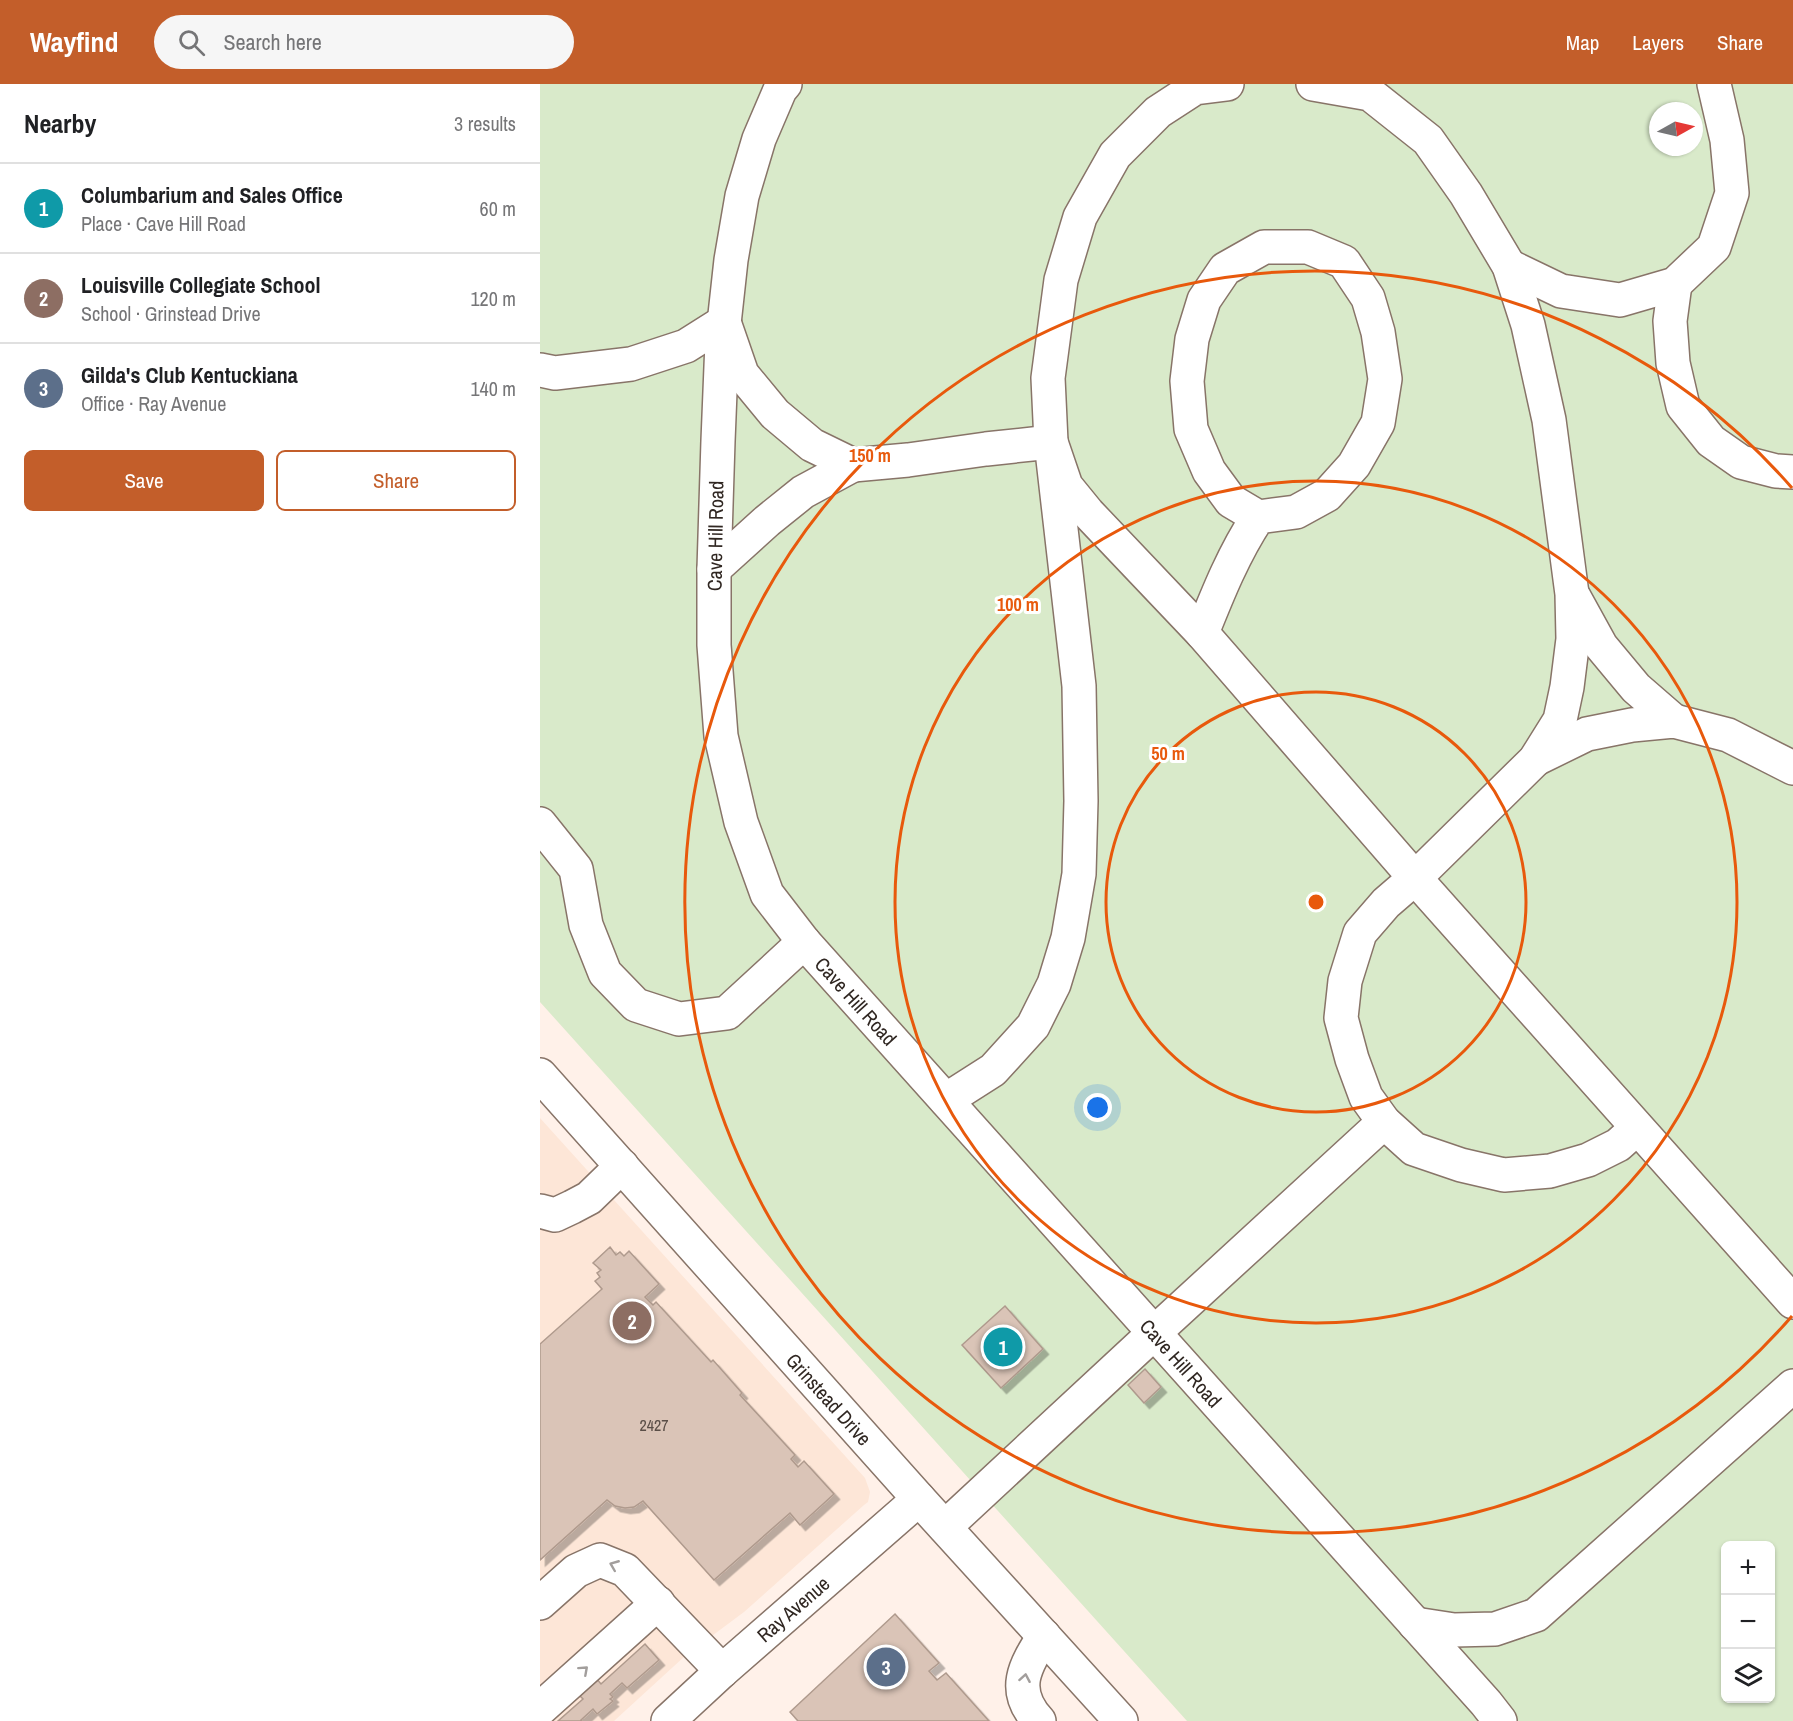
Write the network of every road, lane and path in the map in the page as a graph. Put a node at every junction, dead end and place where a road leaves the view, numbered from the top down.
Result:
1 (785, 84) edge
2 (1313, 84) edge
3 (1714, 84) edge
4 (1205, 85) edge
5 (1509, 266) junction
6 (1675, 284) junction
7 (724, 322) junction
8 (540, 370) edge
9 (1051, 442) junction
10 (853, 465) junction
11 (1793, 472) edge
12 (1258, 517) junction
13 (714, 568) junction
14 (1572, 594) junction
15 (1202, 633) junction
16 (1674, 721) junction
17 (1535, 760) junction
18 (1793, 768) edge
19 (540, 824) edge
20 (1415, 878) junction
21 (804, 942) junction
22 (540, 1075) edge
23 (945, 1100) junction
24 (1384, 1122) junction
25 (1637, 1128) junction
26 (622, 1166) junction
27 (540, 1211) edge
28 (1793, 1302) edge
29 (1154, 1333) junction
30 (1793, 1386) edge
31 (919, 1499) junction
32 (945, 1527) junction
33 (540, 1603) edge
34 (658, 1603) junction
35 (1415, 1624) junction
36 (1044, 1636) junction
37 (723, 1671) junction
38 (540, 1709) edge
39 (668, 1721) edge
40 (1039, 1721) edge
41 (1121, 1721) edge
42 (1500, 1721) edge

1 - 7 street, Cave Hill Road
2 - 5 street
3 - 6 street
4 - 9 street
5 - 6 street
5 - 14 street
6 - 11 street
7 - 8 street
7 - 10 street
7 - 13 street, Cave Hill Road
9 - 10 street
9 - 15 street
9 - 23 street
10 - 13 street
12 - 12 street
12 - 15 street
13 - 21 street, Cave Hill Road
14 - 16 street
14 - 17 street
15 - 20 street
16 - 17 street
16 - 18 street
17 - 20 street
19 - 21 street
20 - 24 street
20 - 25 street
21 - 23 street, Cave Hill Road
22 - 26 street, Grinstead Drive
23 - 29 street, Cave Hill Road
24 - 25 street
24 - 29 street
25 - 28 street
26 - 27 street
26 - 31 street, Grinstead Drive
29 - 32 street
29 - 35 street, Cave Hill Road
30 - 35 street
31 - 32 street, Grinstead Drive
31 - 37 street, Ray Avenue
32 - 36 street, Grinstead Drive
34 -> 33 street
34 - 37 street
38 -> 34 street
35 - 42 street, Cave Hill Road
40 -> 36 street
36 - 41 street, Grinstead Drive
37 - 39 street, Ray Avenue

